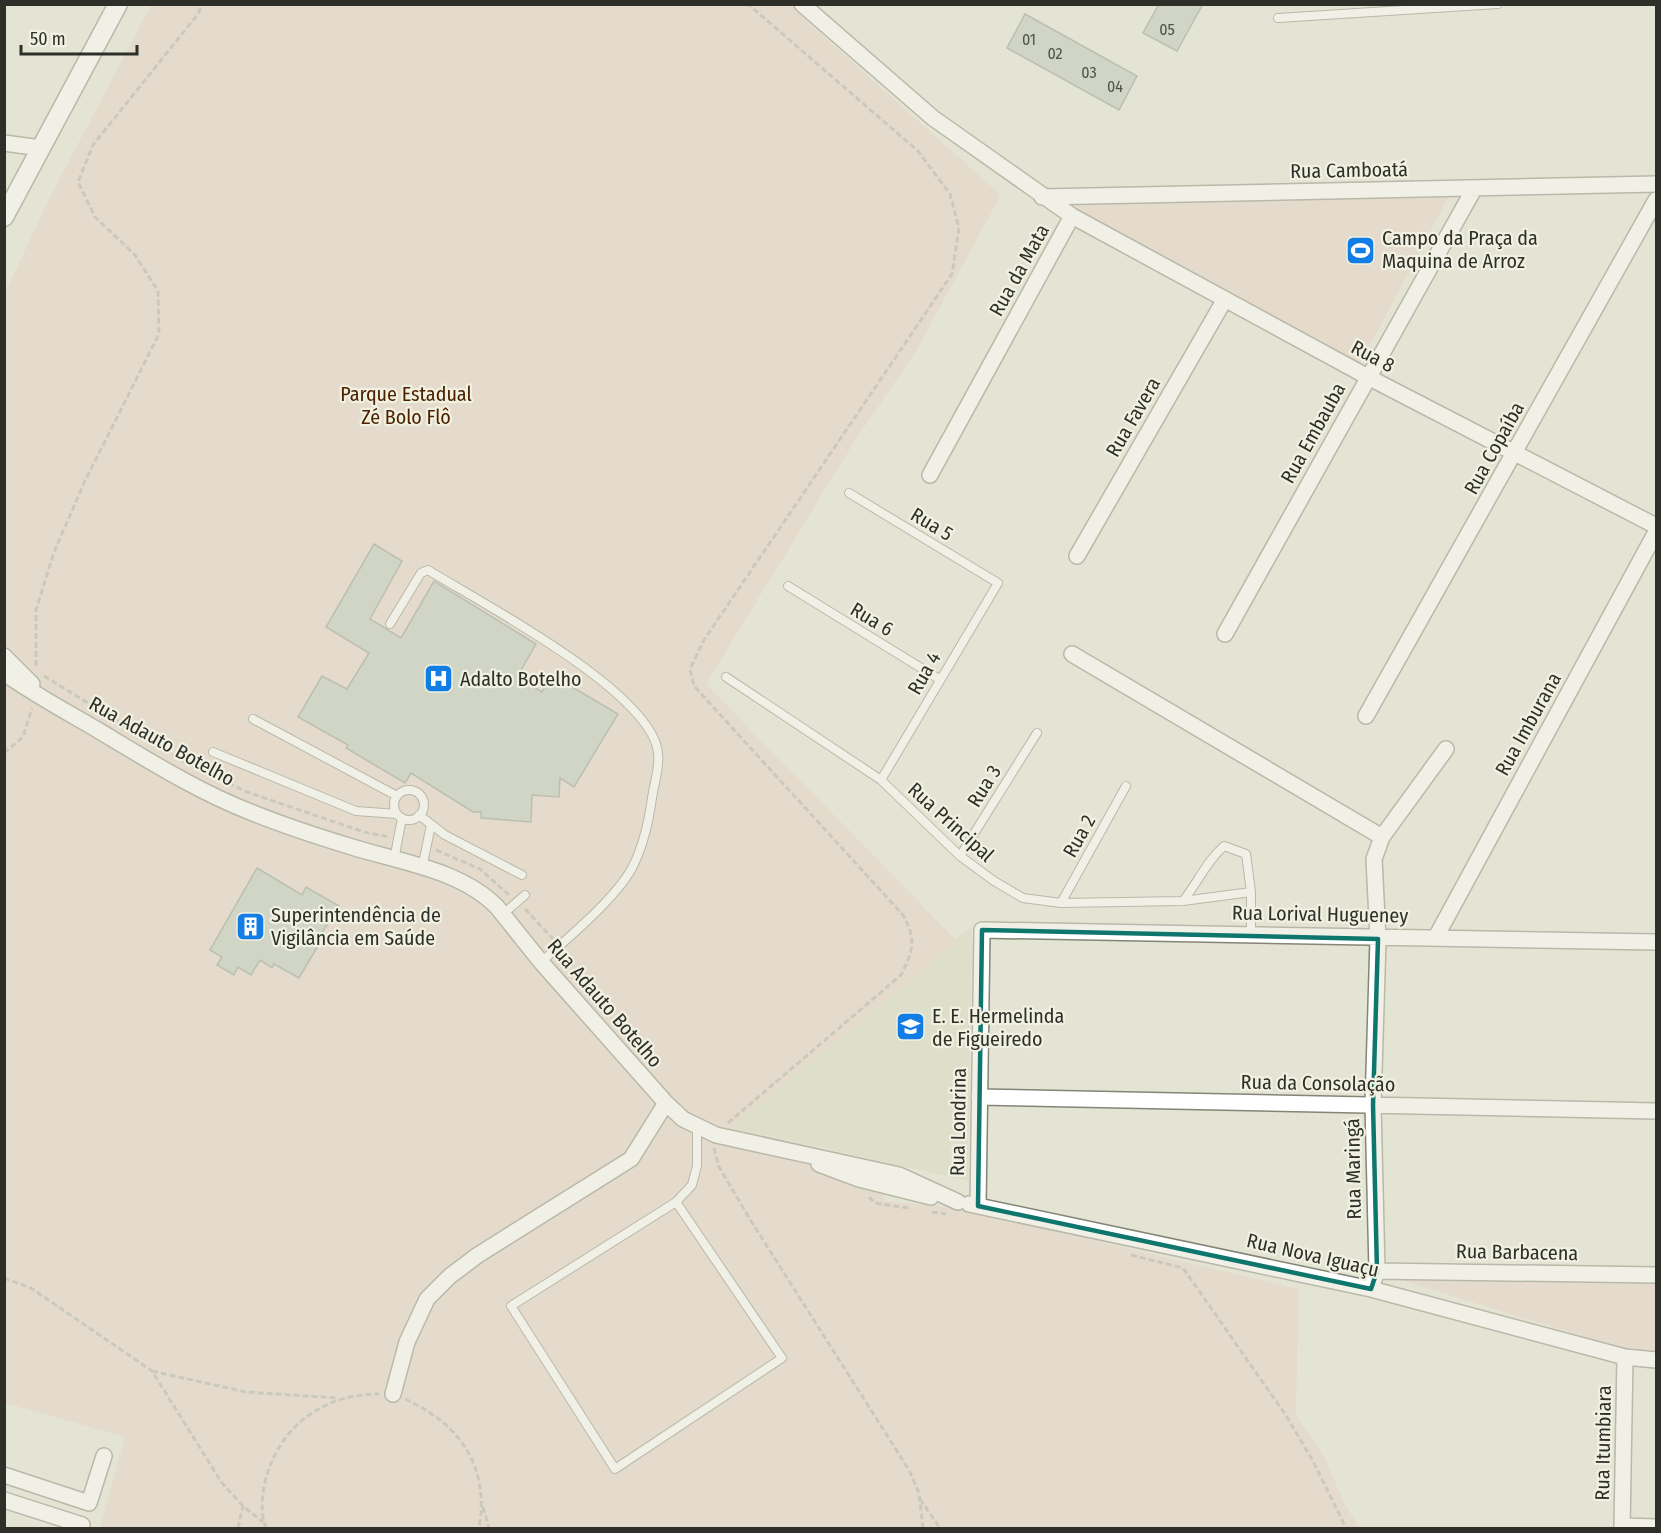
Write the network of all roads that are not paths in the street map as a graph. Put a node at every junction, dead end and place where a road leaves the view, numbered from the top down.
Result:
1 (118, 4) edge
2 (802, 4) edge
3 (1498, 4) edge
4 (1278, 18) dead end
5 (4, 143) edge
6 (41, 148) junction
7 (1656, 184) edge
8 (1474, 189) junction
9 (1042, 197) junction
10 (1656, 200) edge
11 (1072, 216) junction
12 (4, 217) edge
13 (1225, 299) junction
14 (1368, 377) junction
15 (1515, 455) junction
16 (930, 475) dead end
17 (849, 493) dead end
18 (1656, 526) edge
19 (1656, 532) edge
20 (1077, 556) dead end
21 (998, 583) joint
22 (788, 586) dead end
23 (390, 624) dead end
24 (1225, 634) dead end
25 (1072, 654) dead end
26 (4, 656) edge
27 (4, 673) edge
28 (726, 677) dead end
29 (939, 679) junction
30 (36, 692) junction
31 (1366, 716) dead end
32 (253, 719) dead end
33 (1036, 733) dead end
34 (1446, 749) dead end
35 (213, 752) dead end
36 (881, 780) junction
37 (1126, 786) dead end
38 (397, 796) junction
39 (419, 815) junction
40 (400, 816) junction
41 (431, 825) junction
42 (1382, 837) junction
43 (960, 856) junction
44 (394, 860) junction
45 (422, 868) junction
46 (522, 875) dead end
47 (1251, 892) junction
48 (525, 895) dead end
49 (1183, 901) junction
50 (1061, 903) junction
51 (503, 914) junction
52 (982, 930) joint
53 (1251, 934) junction
54 (1436, 937) junction
55 (1378, 939) junction
56 (1656, 942) edge
57 (541, 962) junction
58 (980, 1097) junction
59 (666, 1103) junction
60 (1373, 1106) junction
61 (1656, 1111) edge
62 (697, 1127) junction
63 (716, 1135) joint
64 (676, 1202) junction
65 (978, 1206) junction
66 (1377, 1271) junction
67 (1656, 1275) edge
68 (1371, 1289) junction
69 (1625, 1357) junction
70 (1656, 1360) edge
71 (393, 1394) road end
72 (104, 1456) dead end
73 (4, 1475) edge
74 (4, 1500) edge
75 (82, 1525) dead end
76 (1622, 1527) edge
77 (1656, 1527) edge

1 - 6 street
2 - 9 street, Rua da Mata
3 - 4 lane
5 - 6 street
6 - 12 street
7 - 8 street, Rua Camboatá
8 - 9 street, Rua Camboatá
8 - 14 street, Rua Embauba
9 - 11 street, Rua da Mata
10 - 15 street, Rua Copaíba
11 - 13 street, Rua 8
11 - 16 street, Rua da Mata
13 - 14 street, Rua 8
13 - 20 street, Rua Favera
14 - 15 street, Rua 8
14 - 24 street, Rua Embauba
15 - 18 street, Rua 8
15 - 31 street, Rua Copaíba
17 - 21 lane, Rua 5
19 - 54 street, Rua Imburana
21 - 29 lane, Rua 4
22 - 29 lane, Rua 6
23 - 57 lane
25 - 42 street
26 - 30 street, Rua Adauto Botelho
27 - 30 street, Rua Adauto Botelho
28 - 36 lane, Rua Principal
29 - 36 lane, Rua 4
30 - 44 street, Rua Adauto Botelho
32 - 38 lane
33 - 43 lane, Rua 3
34 - 42 street
35 - 40 lane
36 - 43 lane, Rua Principal
37 - 50 lane, Rua 2
38 - 39 lane
38 - 40 lane
39 - 40 lane
39 - 41 lane
40 - 44 lane
41 - 45 lane
41 - 46 lane
42 - 55 street, Rua Maringá
43 - 50 lane, Rua Principal
44 - 45 street, Rua Adauto Botelho
45 - 51 street, Rua Adauto Botelho
47 - 49 lane, Rua Principal
47 - 49 lane
47 - 53 lane
48 - 51 lane
49 - 50 lane, Rua Principal
51 - 57 street, Rua Adauto Botelho
52 - 53 street, Rua Lorival Hugueney
52 - 58 street, Rua Londrina
53 - 55 street, Rua Lorival Hugueney
54 - 55 street, Rua Lorival Hugueney
54 - 56 street, Rua Lorival Hugueney
55 - 60 street, Rua Maringá
57 - 59 street, Rua Adauto Botelho
58 - 60 street, Rua da Consolação
58 - 65 street, Rua Londrina
59 - 62 street, Rua Adauto Botelho
59 - 71 street
60 - 61 street, Rua da Consolação
60 - 66 street, Rua Maringá
62 - 63 street, Rua Adauto Botelho
62 - 64 lane
63 - 65 street, Rua Nova Iguaçu
64 - 64 lane
65 - 68 street, Rua Nova Iguaçu
66 - 67 street, Rua Barbacena
66 - 68 street, Rua Maringá
68 - 69 street, Rua Nova Iguaçu
69 - 70 street, Rua Nova Iguaçu
69 - 76 street, Rua Itumbiara
72 - 73 street
74 - 75 street
76 - 77 street

